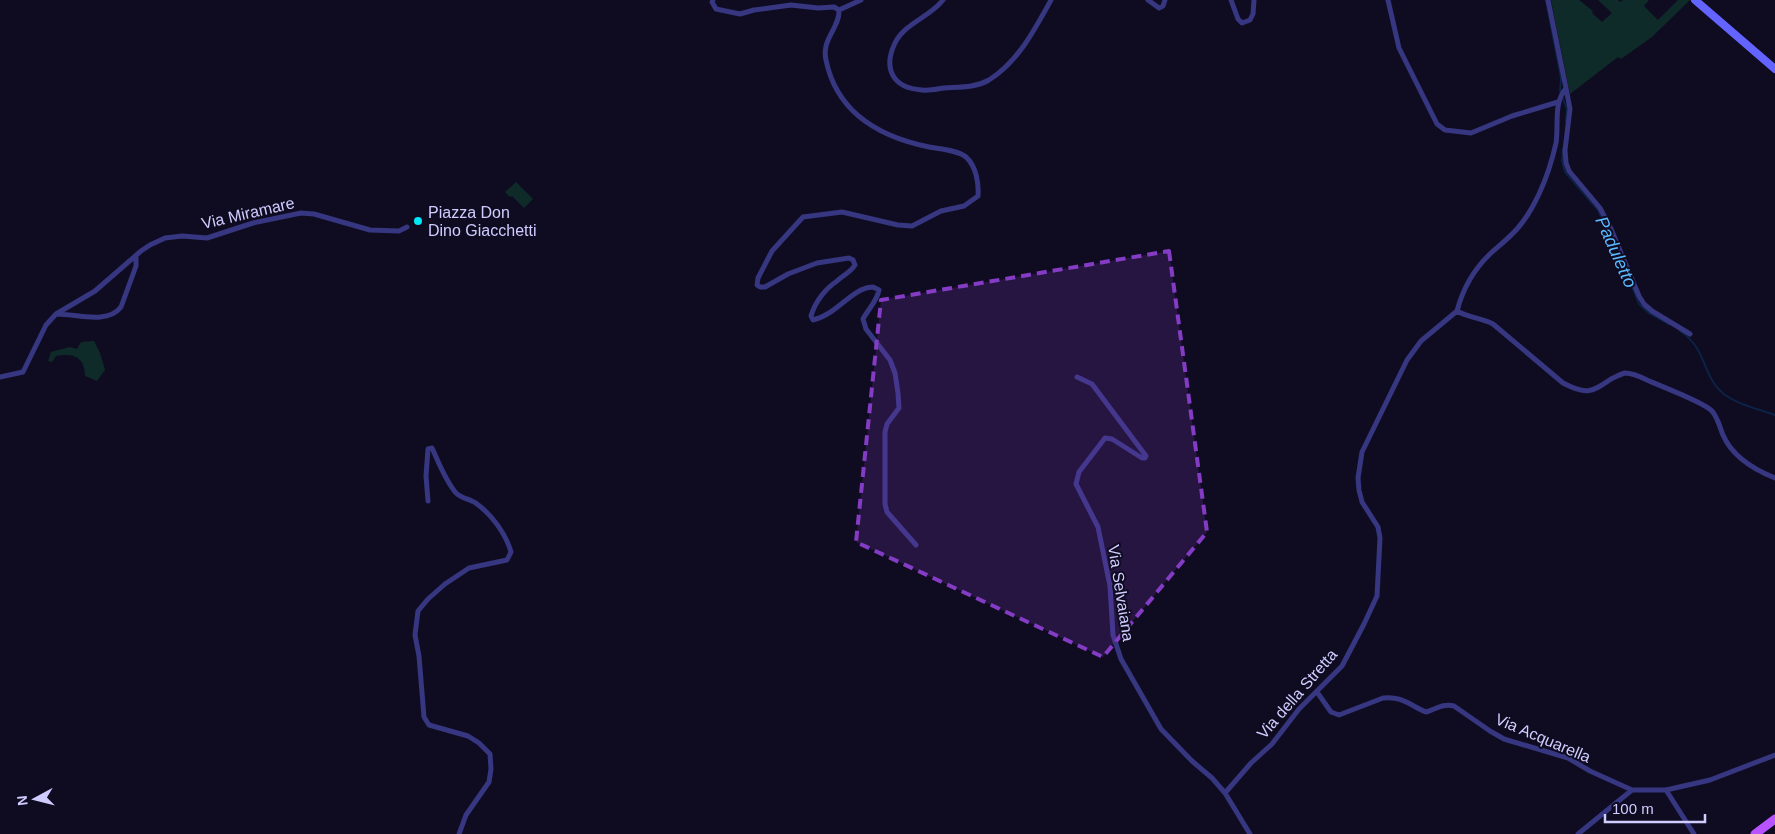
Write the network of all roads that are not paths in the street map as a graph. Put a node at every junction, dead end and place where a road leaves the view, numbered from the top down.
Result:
1 (713, 0) edge
2 (861, 0) edge
3 (943, 0) edge
4 (1051, 0) edge
5 (1148, 0) edge
6 (1164, 0) edge
7 (1231, 0) edge
8 (1254, 0) edge
9 (1388, 0) edge
10 (1548, 0) edge
11 (1695, 0) edge
12 (839, 10) junction
13 (1775, 69) edge
14 (1565, 89) junction
15 (1559, 99) junction
16 (407, 228) dead end
17 (136, 256) junction
18 (1457, 311) junction
19 (56, 314) junction
20 (1690, 334) dead end
21 (0, 377) edge
22 (1077, 377) dead end
23 (1775, 478) edge
24 (428, 501) dead end
25 (916, 545) dead end
26 (1317, 692) junction
27 (1775, 755) edge
28 (1632, 790) junction
29 (1666, 790) junction
30 (1225, 793) junction
31 (1775, 819) edge
32 (1766, 831) edge
33 (458, 834) edge
34 (1250, 834) edge
35 (1578, 834) edge
36 (1694, 834) edge
37 (1755, 834) edge

1 - 12 street
2 - 12 street
3 - 4 street
5 - 6 street
7 - 8 street
9 - 15 street
10 - 14 street
11 - 13 main road
12 - 25 street
14 - 15 street
14 - 20 street
15 - 18 street
16 - 17 street, Via Miramare
17 - 19 street, Via Miramare
17 - 19 street
18 - 23 street
18 - 26 street, Via della Stretta
19 - 21 street, Via Miramare
22 - 30 street, Via Selvaiana
24 - 33 street
26 - 28 street, Via Acquarella
26 - 30 street, Via della Stretta
27 - 29 street, Via Acquarella
28 - 29 street, Via Acquarella
28 - 35 street
29 - 36 street
30 - 34 street
31 - 32 main road
32 - 37 main road

